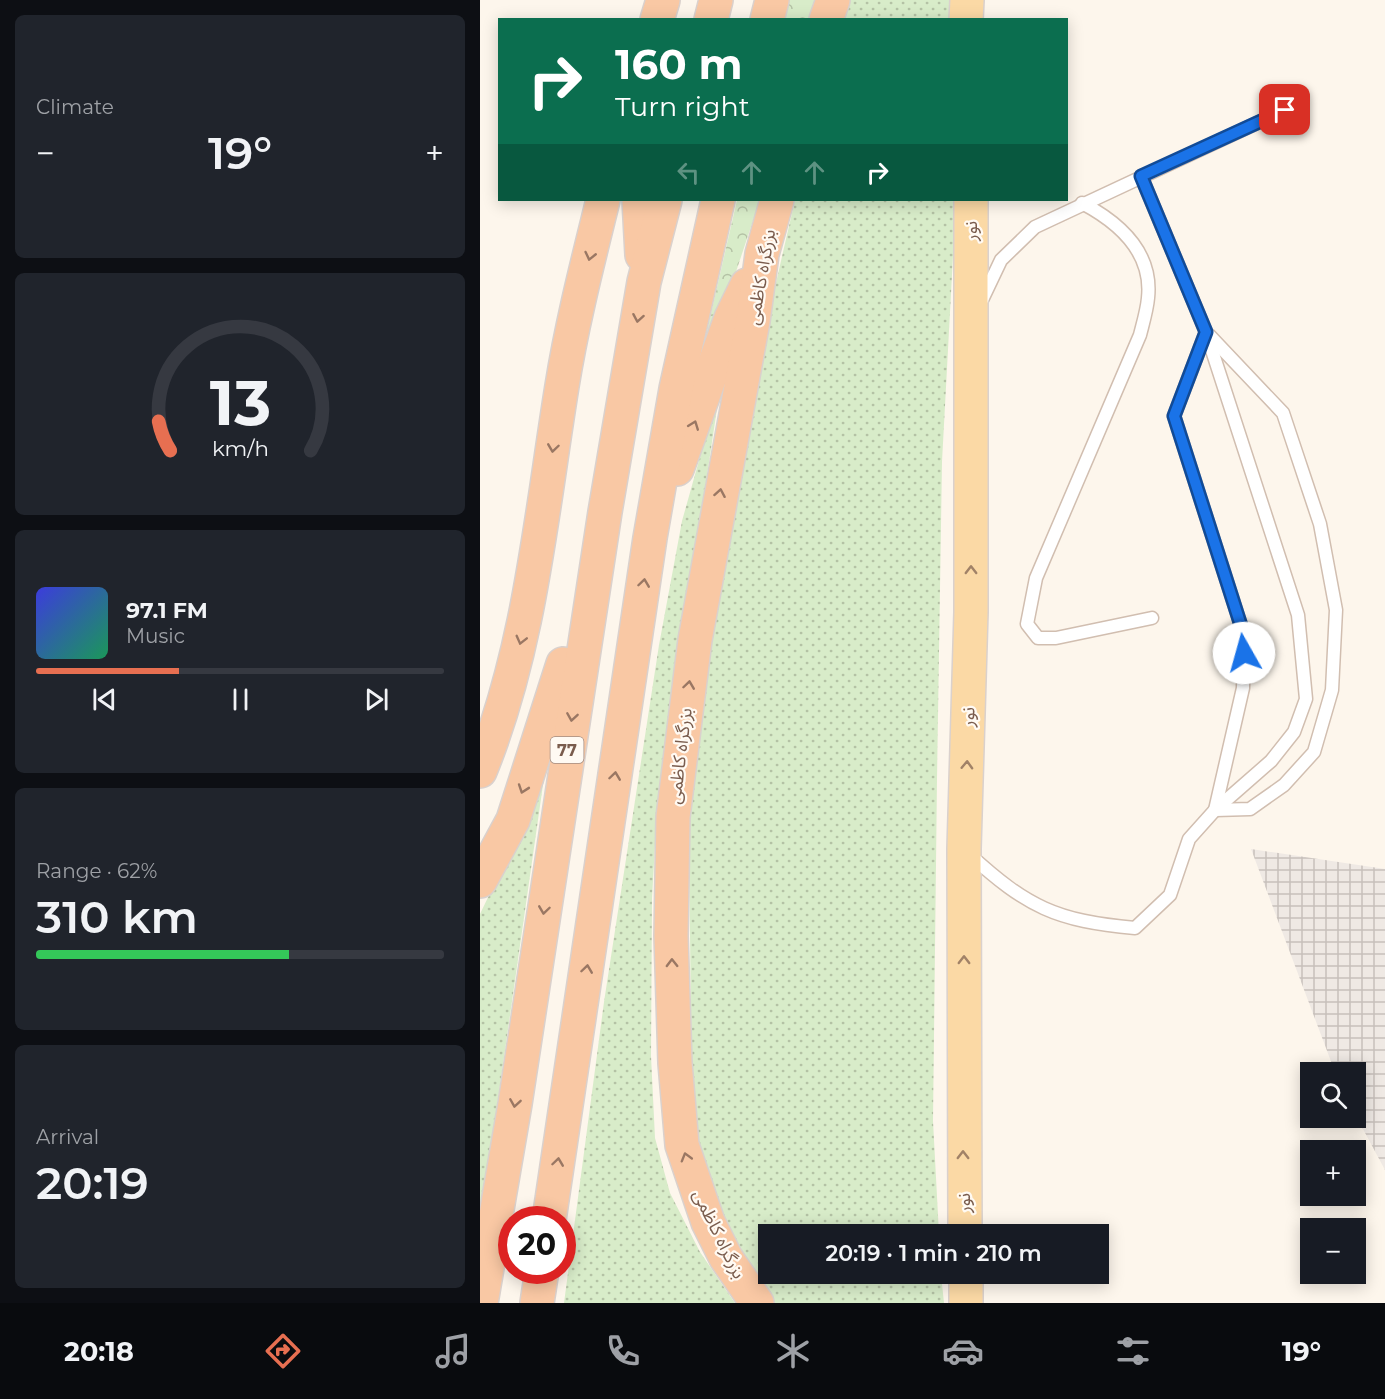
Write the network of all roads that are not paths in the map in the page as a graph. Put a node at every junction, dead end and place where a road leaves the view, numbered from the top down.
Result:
1 (663, 0) edge
2 (716, 0) edge
3 (772, 0) edge
4 (833, 0) edge
5 (966, 0) edge
6 (658, 18) edge
7 (712, 18) edge
8 (767, 18) edge
9 (827, 18) edge
10 (966, 18) edge
11 (1285, 110) dead end
12 (1141, 176) junction
13 (603, 201) edge
14 (639, 201) edge
15 (665, 201) edge
16 (718, 201) edge
17 (777, 201) edge
18 (971, 201) edge
19 (1082, 203) junction
20 (762, 254) junction
21 (644, 282) junction
22 (972, 322) junction
23 (1206, 332) junction
24 (605, 512) junction
25 (650, 538) junction
26 (1152, 618) dead end
27 (480, 771) edge
28 (1215, 810) junction
29 (964, 849) junction
30 (480, 881) edge
31 (551, 1206) edge
32 (965, 1224) edge
33 (540, 1284) edge
34 (966, 1284) edge
35 (481, 1303) edge
36 (537, 1303) edge
37 (757, 1303) edge
38 (966, 1303) edge

1 - 6 highway
2 - 7 highway
3 - 8 highway
4 - 9 highway
5 - 10 main road
11 - 12 lane
12 - 19 lane
12 - 23 lane
13 -> 27 highway
14 - 21 highway
15 - 21 highway, 77
16 - 25 highway
17 - 20 highway, بزرگراه کاظمی
18 - 22 main road, نور
19 - 22 lane
19 - 26 lane
25 -> 20 highway
37 -> 20 highway, بزرگراه کاظمی
21 -> 24 highway, 77
29 -> 22 main road, نور
23 - 28 lane
23 - 28 lane
23 - 28 lane
24 -> 30 highway
24 -> 35 highway, 77
31 -> 25 highway
28 - 29 lane
32 -> 29 main road, نور
33 - 36 highway
34 - 38 main road

